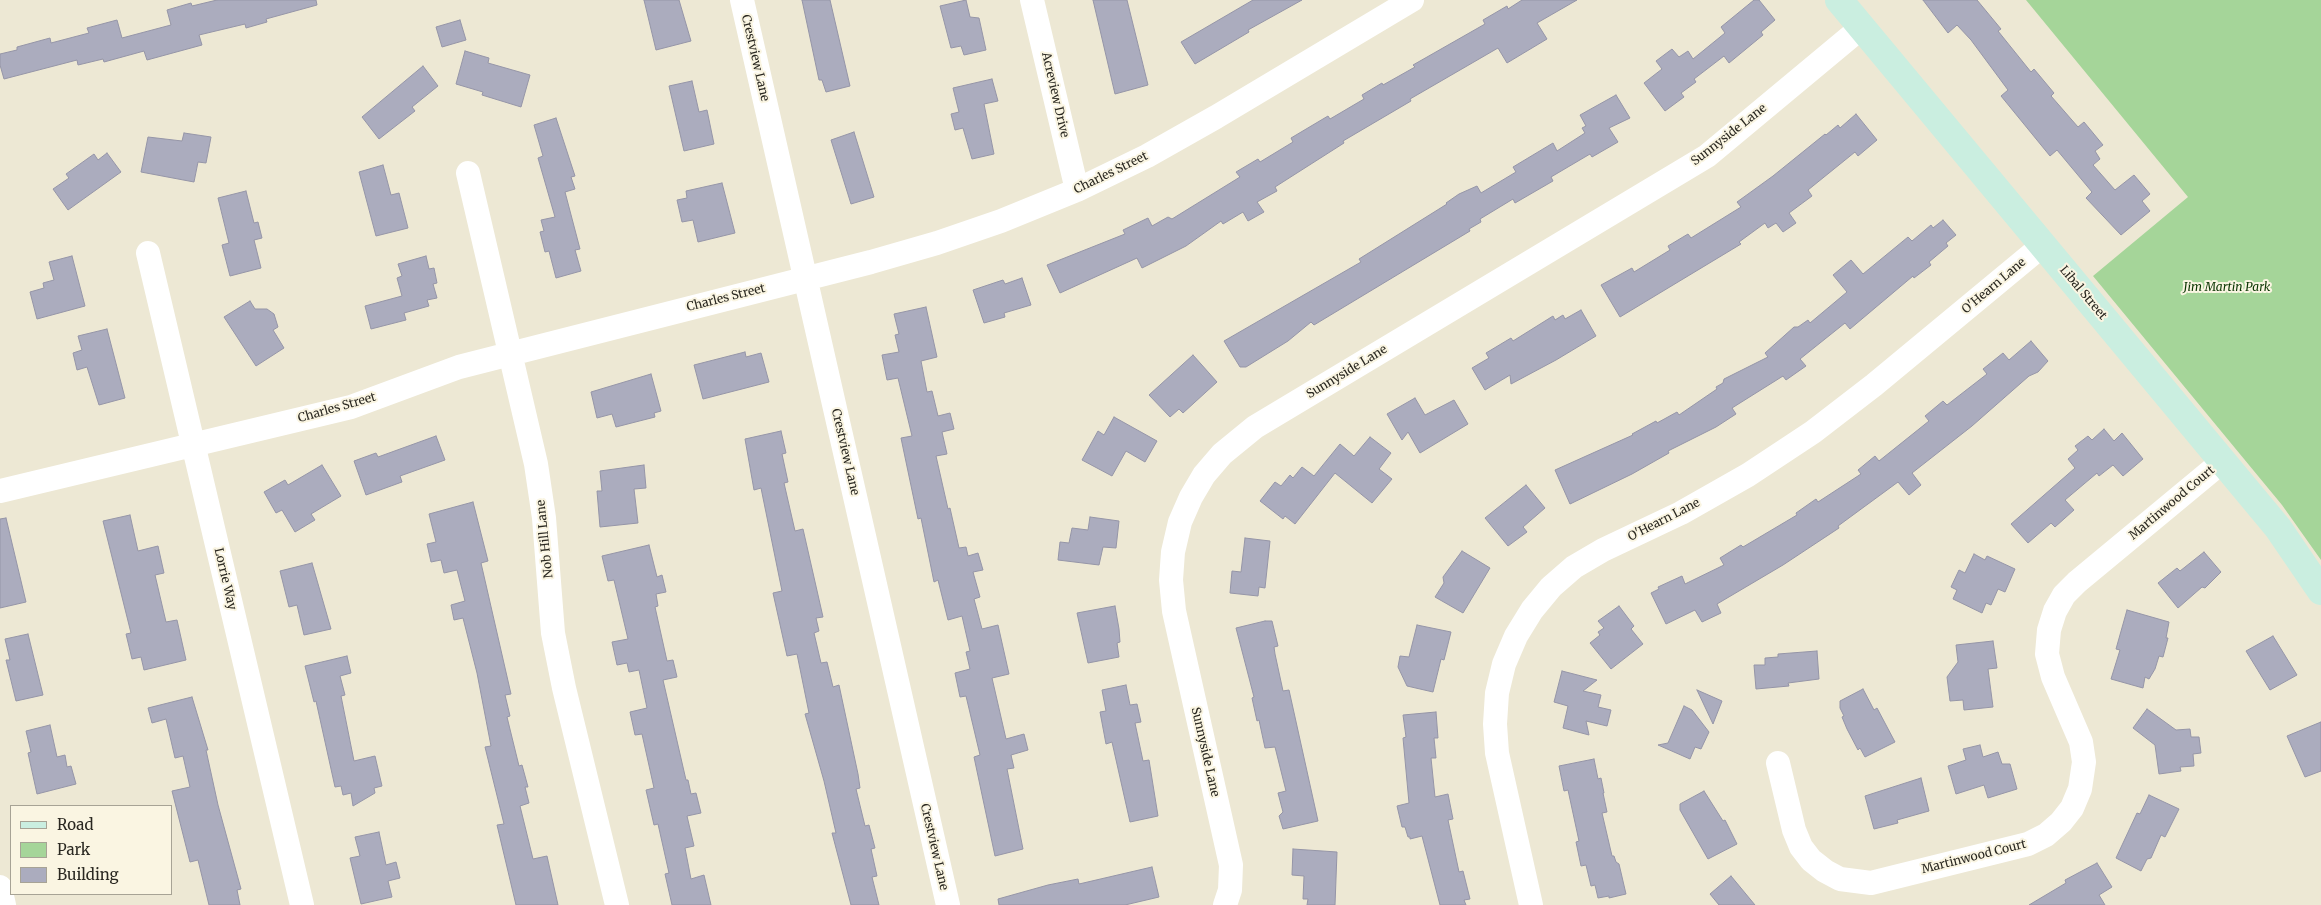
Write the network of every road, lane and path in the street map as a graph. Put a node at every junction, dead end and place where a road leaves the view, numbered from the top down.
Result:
1 (742, 0) edge
2 (1032, 0) edge
3 (1412, 0) edge
4 (1839, 0) edge
5 (1862, 27) junction
6 (468, 173) dead end
7 (1076, 190) junction
8 (2043, 245) junction
9 (148, 253) dead end
10 (805, 277) junction
11 (510, 353) junction
12 (193, 445) junction
13 (2223, 461) junction
14 (0, 491) edge
15 (2321, 591) edge
16 (1778, 763) dead end
17 (0, 887) edge
18 (4, 905) edge
19 (302, 905) edge
20 (617, 905) edge
21 (948, 905) edge
22 (1225, 905) edge
23 (1531, 905) edge

1 - 10 street, Crestview Lane
2 - 7 street, Acreview Drive
3 - 7 street, Charles Street
4 - 5 street, Libal Street
5 - 8 street, Libal Street
5 - 22 street, Sunnyside Lane
6 - 11 street, Nob Hill Lane
7 - 10 street, Charles Street
8 - 13 street, Libal Street
8 - 23 street, O'Hearn Lane
9 - 12 street, Lorrie Way
10 - 11 street, Charles Street
10 - 21 street, Crestview Lane
11 - 12 street, Charles Street
11 - 20 street, Nob Hill Lane
12 - 14 street, Charles Street
12 - 19 street, Lorrie Way
13 - 15 street, Libal Street
13 - 16 street, Martinwood Court
17 - 18 street

